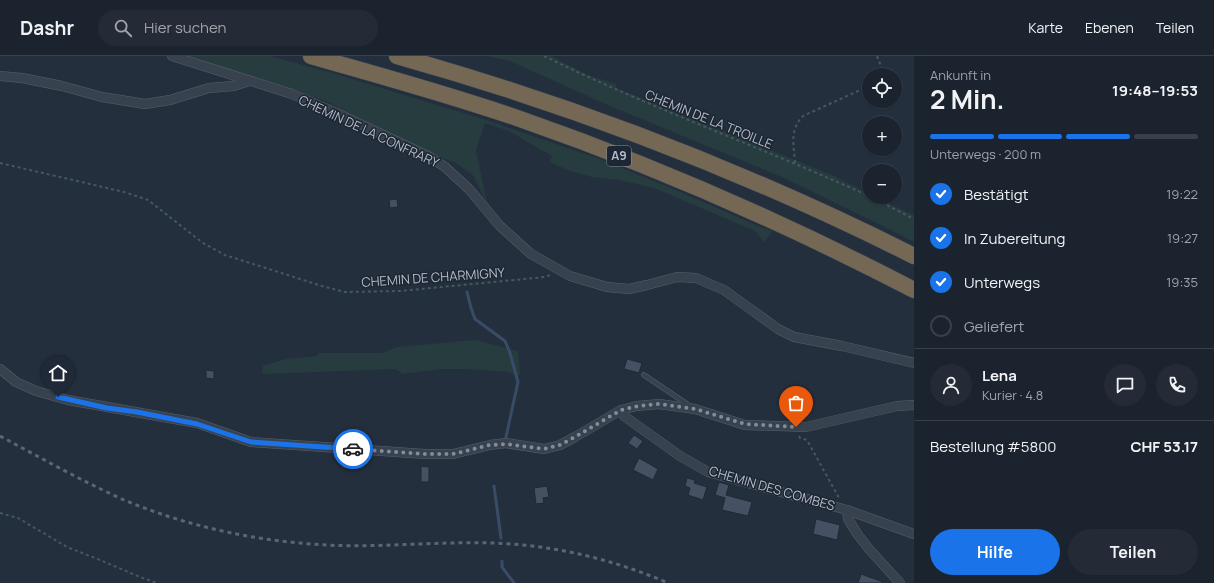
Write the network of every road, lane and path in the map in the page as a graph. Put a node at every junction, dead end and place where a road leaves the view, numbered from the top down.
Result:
1 (172, 56) edge
2 (311, 56) edge
3 (397, 56) edge
4 (544, 56) edge
5 (877, 56) edge
6 (881, 68) edge
7 (0, 76) edge
8 (249, 81) junction
9 (862, 89) edge
10 (0, 163) edge
11 (795, 163) junction
12 (862, 193) edge
13 (884, 204) edge
14 (914, 219) edge
15 (914, 256) edge
16 (558, 271) junction
17 (914, 290) edge
18 (914, 363) edge
19 (0, 369) edge
20 (644, 375) dead end
21 (914, 405) edge
22 (695, 409) junction
23 (621, 410) junction
24 (800, 438) dead end
25 (840, 500) dead end
26 (847, 510) junction
27 (0, 513) edge
28 (914, 534) edge
29 (156, 583) edge
30 (900, 583) edge

1 - 8 street, CHEMIN DE LA CONFRARY
2 - 17 highway, A9
3 - 15 highway, A9
4 - 11 path, CHEMIN DE LA TROILLE
5 - 6 path
7 - 8 street
8 - 16 street, CHEMIN DE LA CONFRARY
9 - 11 path
10 - 16 path, CHEMIN DE CHARMIGNY
11 - 12 path, CHEMIN DE LA TROILLE
13 - 14 path, CHEMIN DE LA TROILLE
16 - 18 street, CHEMIN DE LA CONFRARY
19 - 23 street
20 - 22 lane
21 - 22 street
22 - 23 street
23 - 26 street, CHEMIN DES COMBES
24 - 25 path
26 - 28 street, CHEMIN DES COMBES
26 - 30 street
27 - 29 path

